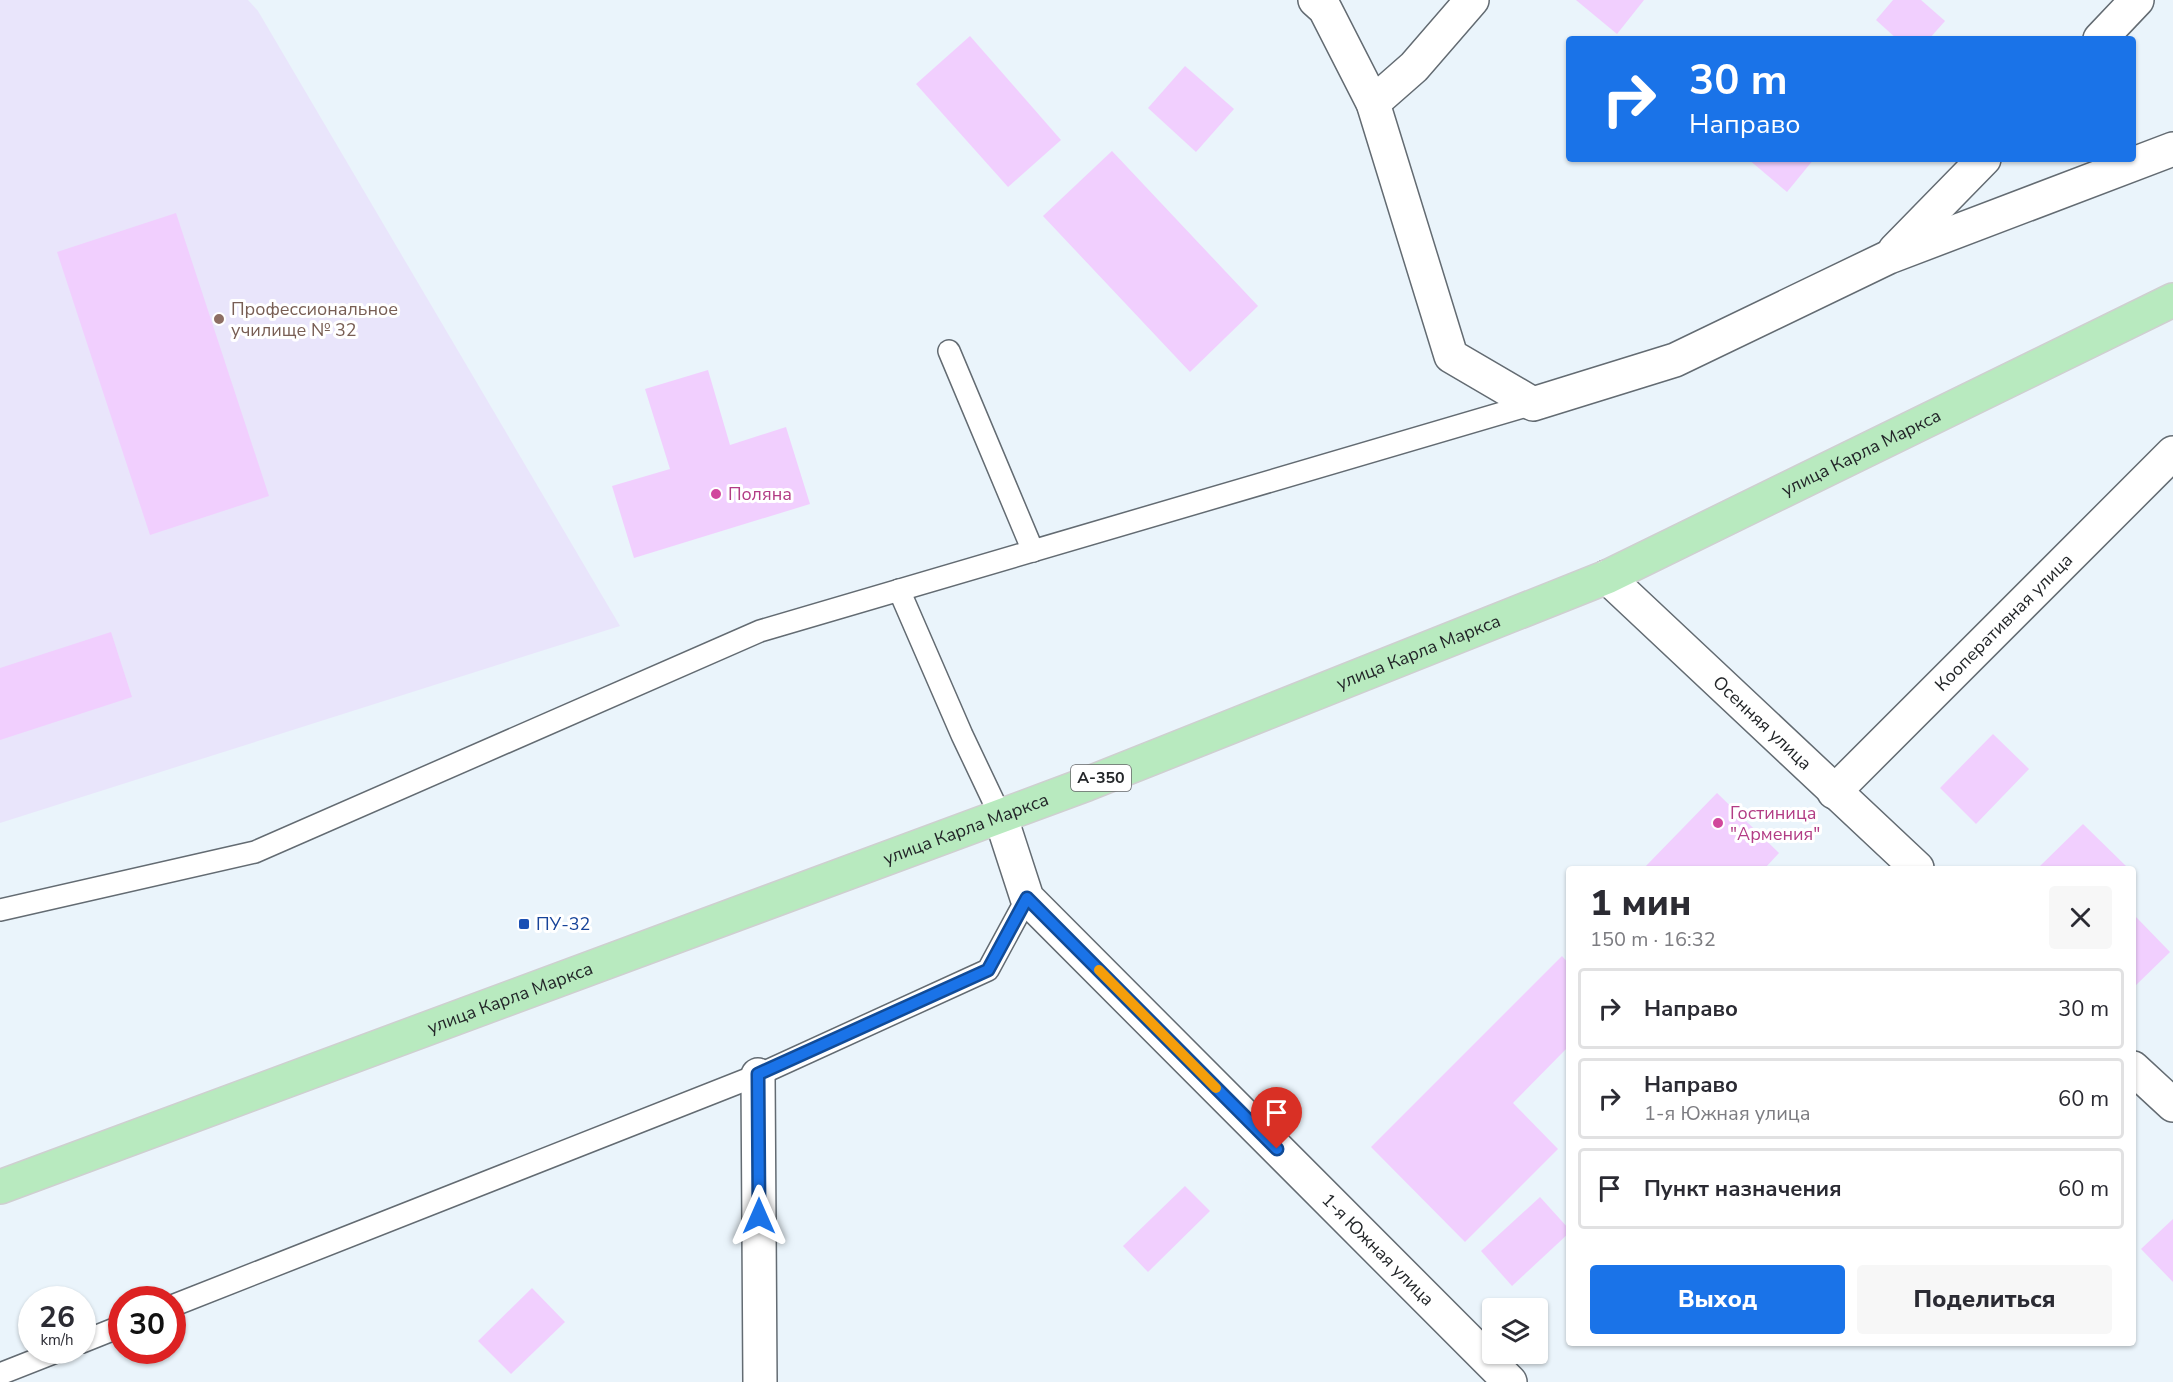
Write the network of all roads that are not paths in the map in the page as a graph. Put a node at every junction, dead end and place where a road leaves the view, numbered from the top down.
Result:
1 (1315, 0) edge
2 (1472, 0) edge
3 (2138, 0) edge
4 (2103, 36) edge
5 (1373, 103) junction
6 (2173, 149) edge
7 (1981, 162) edge
8 (1889, 257) junction
9 (2173, 300) edge
10 (948, 351) dead end
11 (1533, 404) junction
12 (2173, 453) edge
13 (1033, 551) junction
14 (1607, 577) junction
15 (899, 590) junction
16 (1834, 792) junction
17 (1000, 814) junction
18 (1915, 866) edge
19 (1027, 898) junction
20 (0, 910) edge
21 (2136, 1071) edge
22 (758, 1074) junction
23 (2173, 1105) edge
24 (0, 1187) edge
25 (186, 1300) edge
26 (25, 1364) edge
27 (0, 1374) edge
28 (760, 1382) edge
29 (1510, 1382) edge

1 - 5 street
2 - 5 street
3 - 4 street
5 - 11 street
6 - 8 street
7 - 8 street
8 - 11 street
9 - 14 highway, улица Карла Маркса / А-350
10 - 13 lane
11 - 13 lane
12 - 16 street, Кооперативная улица
13 - 15 lane
14 - 16 street, Осенняя улица
14 - 17 highway, улица Карла Маркса / А-350
15 - 17 lane
15 - 20 lane
16 - 18 street, Осенняя улица
17 - 19 street, 1-я Южная улица
17 - 24 highway, улица Карла Маркса / А-350
19 - 22 lane
19 - 29 street, 1-я Южная улица
21 - 23 street
22 - 25 lane
22 - 28 street
26 - 27 lane

